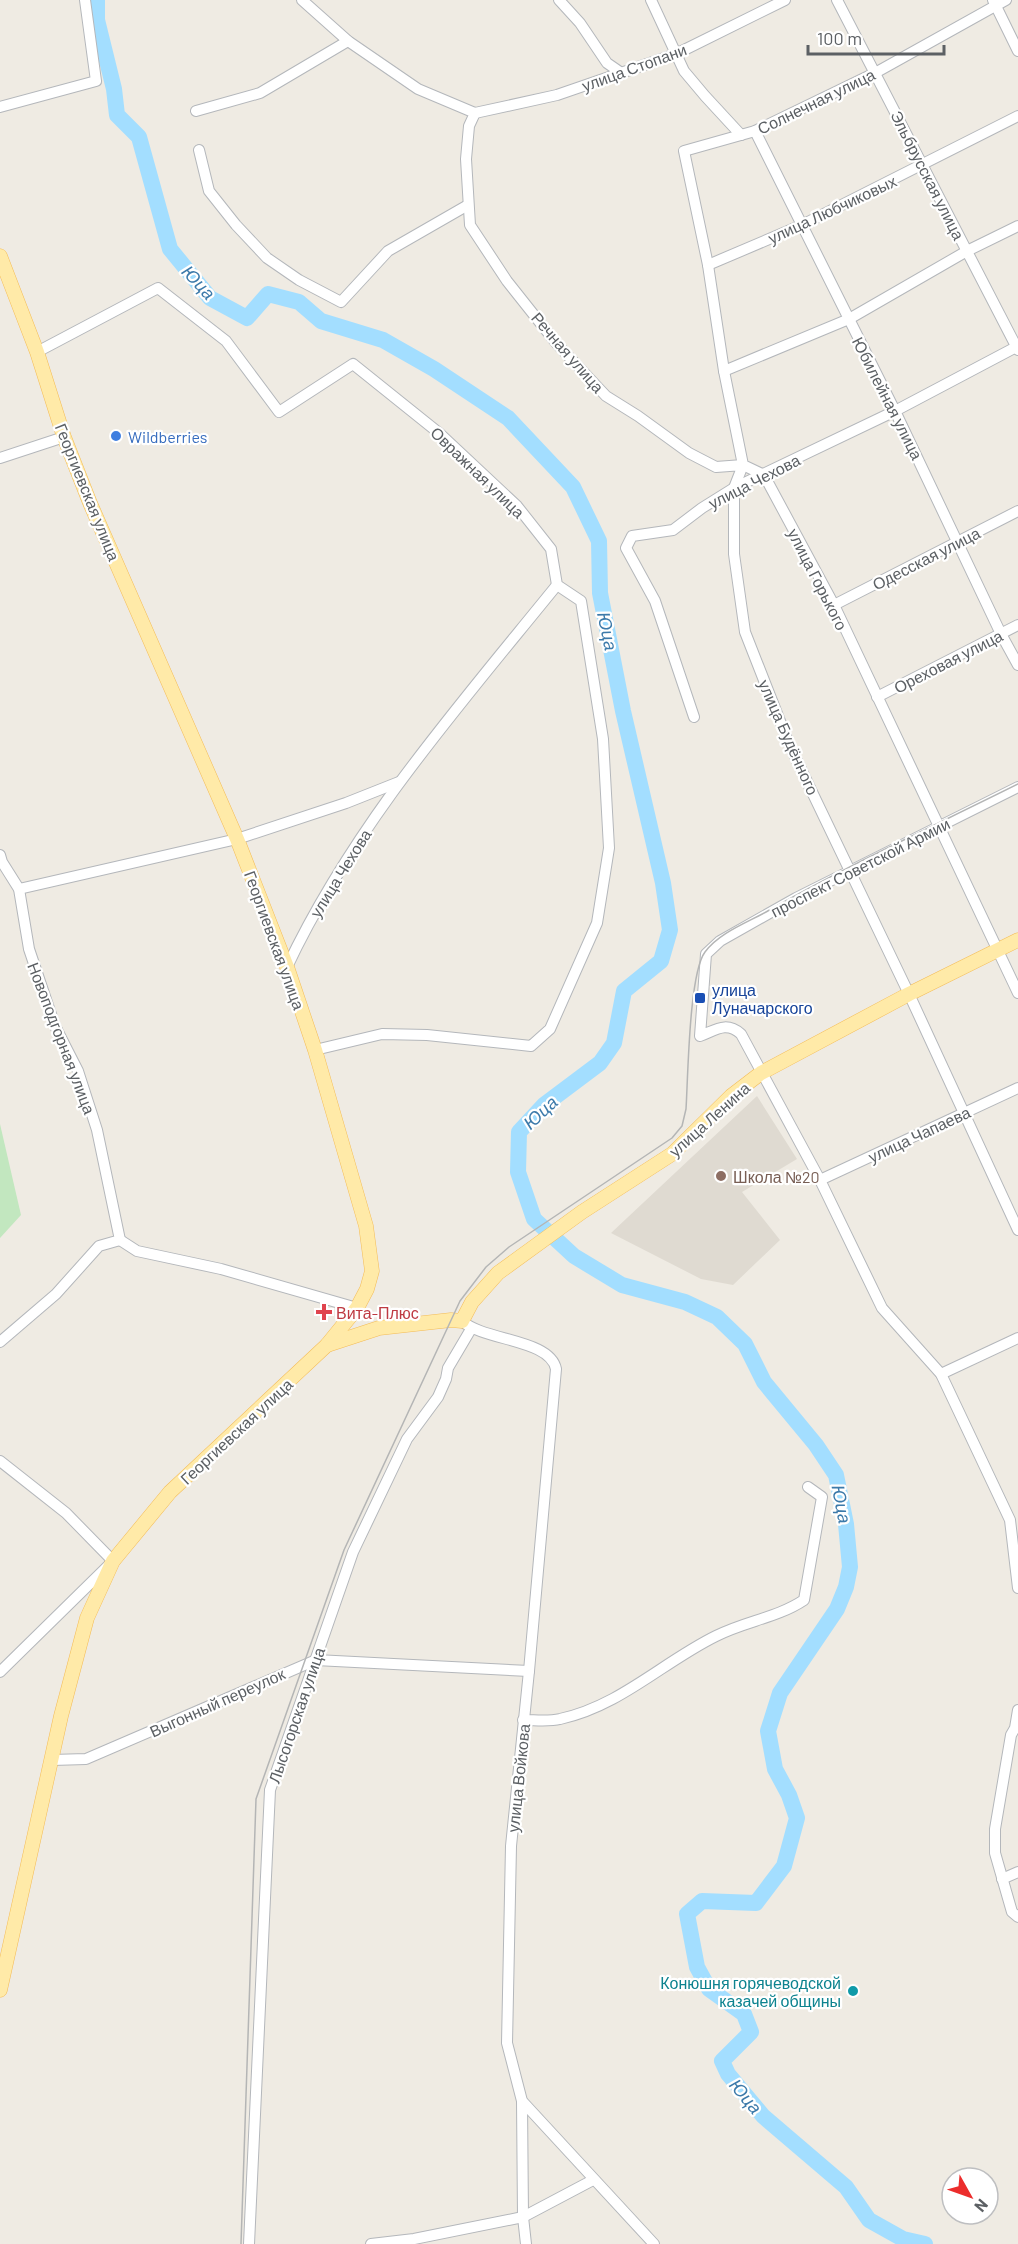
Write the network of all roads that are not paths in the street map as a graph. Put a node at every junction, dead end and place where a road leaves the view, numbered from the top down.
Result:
1 (85, 0) edge
2 (302, 0) edge
3 (559, 0) edge
4 (651, 0) edge
5 (785, 0) edge
6 (837, 0) edge
7 (1006, 0) edge
8 (994, 3) edge
9 (348, 41) junction
10 (1018, 51) edge
11 (675, 54) junction
12 (620, 72) junction
13 (874, 73) junction
14 (0, 107) edge
15 (196, 111) dead end
16 (475, 113) junction
17 (1018, 116) edge
18 (755, 131) junction
19 (741, 135) junction
20 (200, 150) dead end
21 (924, 165) junction
22 (468, 205) junction
23 (802, 225) junction
24 (1018, 226) edge
25 (967, 251) junction
26 (0, 256) edge
27 (708, 265) junction
28 (849, 319) junction
29 (1018, 348) edge
30 (37, 352) junction
31 (724, 371) junction
32 (895, 411) junction
33 (64, 437) junction
34 (0, 458) edge
35 (743, 465) junction
36 (764, 475) junction
37 (734, 488) junction
38 (1018, 511) edge
39 (959, 542) junction
40 (556, 585) junction
41 (834, 605) junction
42 (1018, 625) edge
43 (1001, 634) junction
44 (1018, 665) edge
45 (877, 697) junction
46 (694, 717) dead end
47 (399, 782) junction
48 (1018, 787) edge
49 (940, 826) junction
50 (237, 839) junction
51 (0, 855) edge
52 (851, 872) junction
53 (19, 889) junction
54 (1018, 940) edge
55 (997, 950) junction
56 (287, 967) junction
57 (909, 993) junction
58 (1018, 993) edge
59 (315, 1050) junction
60 (761, 1073) junction
61 (1018, 1088) edge
62 (964, 1114) junction
63 (820, 1180) junction
64 (1018, 1230) edge
65 (120, 1240) junction
66 (357, 1308) junction
67 (467, 1325) junction
68 (379, 1328) junction
69 (1018, 1338) edge
70 (0, 1342) edge
71 (327, 1345) junction
72 (941, 1374) junction
73 (0, 1461) edge
74 (808, 1487) dead end
75 (113, 1561) junction
76 (1018, 1588) edge
77 (316, 1660) junction
78 (529, 1671) junction
79 (0, 1672) edge
80 (1018, 1710) edge
81 (523, 1720) junction
82 (52, 1760) junction
83 (1018, 1872) edge
84 (1002, 1879) junction
85 (1018, 1917) edge
86 (0, 1990) edge
87 (522, 2101) junction
88 (593, 2180) junction
89 (523, 2217) junction
90 (249, 2244) edge
91 (371, 2244) edge
92 (526, 2244) edge
93 (654, 2244) edge

1 - 14 street
2 - 9 street
3 - 12 street
4 - 11 street
5 - 11 street, улица Стопани
6 - 13 street, Эльбрусская улица
7 - 8 street, Солнечная улица
8 - 10 street
8 - 13 street, Солнечная улица
9 - 15 street
9 - 16 street
11 - 12 street, улица Стопани
11 - 19 street
12 - 16 street, улица Стопани
13 - 18 street, Солнечная улица
13 - 21 street, Эльбрусская улица
16 - 22 street, Речная улица
17 - 21 street, улица Любчиковых
18 - 19 street, Солнечная улица
18 - 23 street, Юбилейная улица
19 - 27 street, Солнечная улица
20 - 22 street
21 - 23 street, улица Любчиковых
21 - 25 street, Эльбрусская улица
22 - 35 street, Речная улица
23 - 27 street, улица Любчиковых
23 - 28 street, Юбилейная улица
24 - 25 street
25 - 28 street
25 - 29 street, Эльбрусская улица
26 - 30 main road, Георгиевская улица
27 - 31 street
28 - 31 street
28 - 32 street, Юбилейная улица
29 - 32 street, улица Чехова
30 - 33 main road, Георгиевская улица
30 - 40 street, Овражная улица
31 - 35 street
32 - 36 street, улица Чехова
32 - 39 street, Юбилейная улица
33 - 34 street
33 - 50 main road, Георгиевская улица
35 - 36 street
35 - 37 street, улица Будённого
36 - 37 street, улица Чехова
36 - 41 street, улица Горького
37 - 46 street, улица Чехова
37 - 52 street, улица Будённого
38 - 39 street, Одесская улица
39 - 41 street, Одесская улица
39 - 43 street, Юбилейная улица
40 - 47 street, улица Чехова
40 - 59 street
41 - 45 street, улица Горького
42 - 43 street, Ореховая улица
43 - 44 street, Юбилейная улица
43 - 45 street, Ореховая улица
45 - 49 street, улица Горького
47 - 50 street, улица Чехова
47 - 56 street, улица Чехова
48 - 49 street, проспект Советской Армии
49 - 52 street, проспект Советской Армии
49 - 55 street, улица Горького
50 - 53 street
50 - 56 main road, Георгиевская улица
51 - 53 street, Новоподгорная улица
52 - 57 street, улица Будённого
52 - 60 street, проспект Советской Армии
53 - 65 street, Новоподгорная улица
54 - 55 main road, улица Ленина
55 - 57 main road, улица Ленина
55 - 58 street, улица Горького
56 - 59 main road, Георгиевская улица
57 - 60 main road, улица Ленина
57 - 62 street, улица Будённого
59 - 66 main road, Георгиевская улица
60 - 63 street
60 - 67 main road, улица Ленина
61 - 62 street, улица Чапаева
62 - 63 street, улица Чапаева
62 - 64 street, улица Будённого
63 - 72 street
65 - 66 street
65 - 70 street
66 - 68 main road
66 - 71 main road, Георгиевская улица
67 - 68 main road
67 - 77 street, Лысогорская улица
67 - 78 street, улица Войкова
68 - 71 main road
69 - 72 street
71 - 75 main road, Георгиевская улица
72 - 76 street
73 - 75 street
74 - 81 street
75 - 79 street, Георгиевская улица
75 - 82 main road, Георгиевская улица
77 - 78 street, Выгонный переулок
77 - 82 street, Выгонный переулок
77 - 90 street, Лысогорская улица
78 - 81 street, улица Войкова
80 - 84 street
81 - 87 street, улица Войкова
82 - 86 main road, Георгиевская улица
83 - 84 street
84 - 85 street
87 - 88 street, улица Войкова
87 - 89 street
88 - 89 street
88 - 93 street, улица Войкова
89 - 91 street
89 - 92 street

